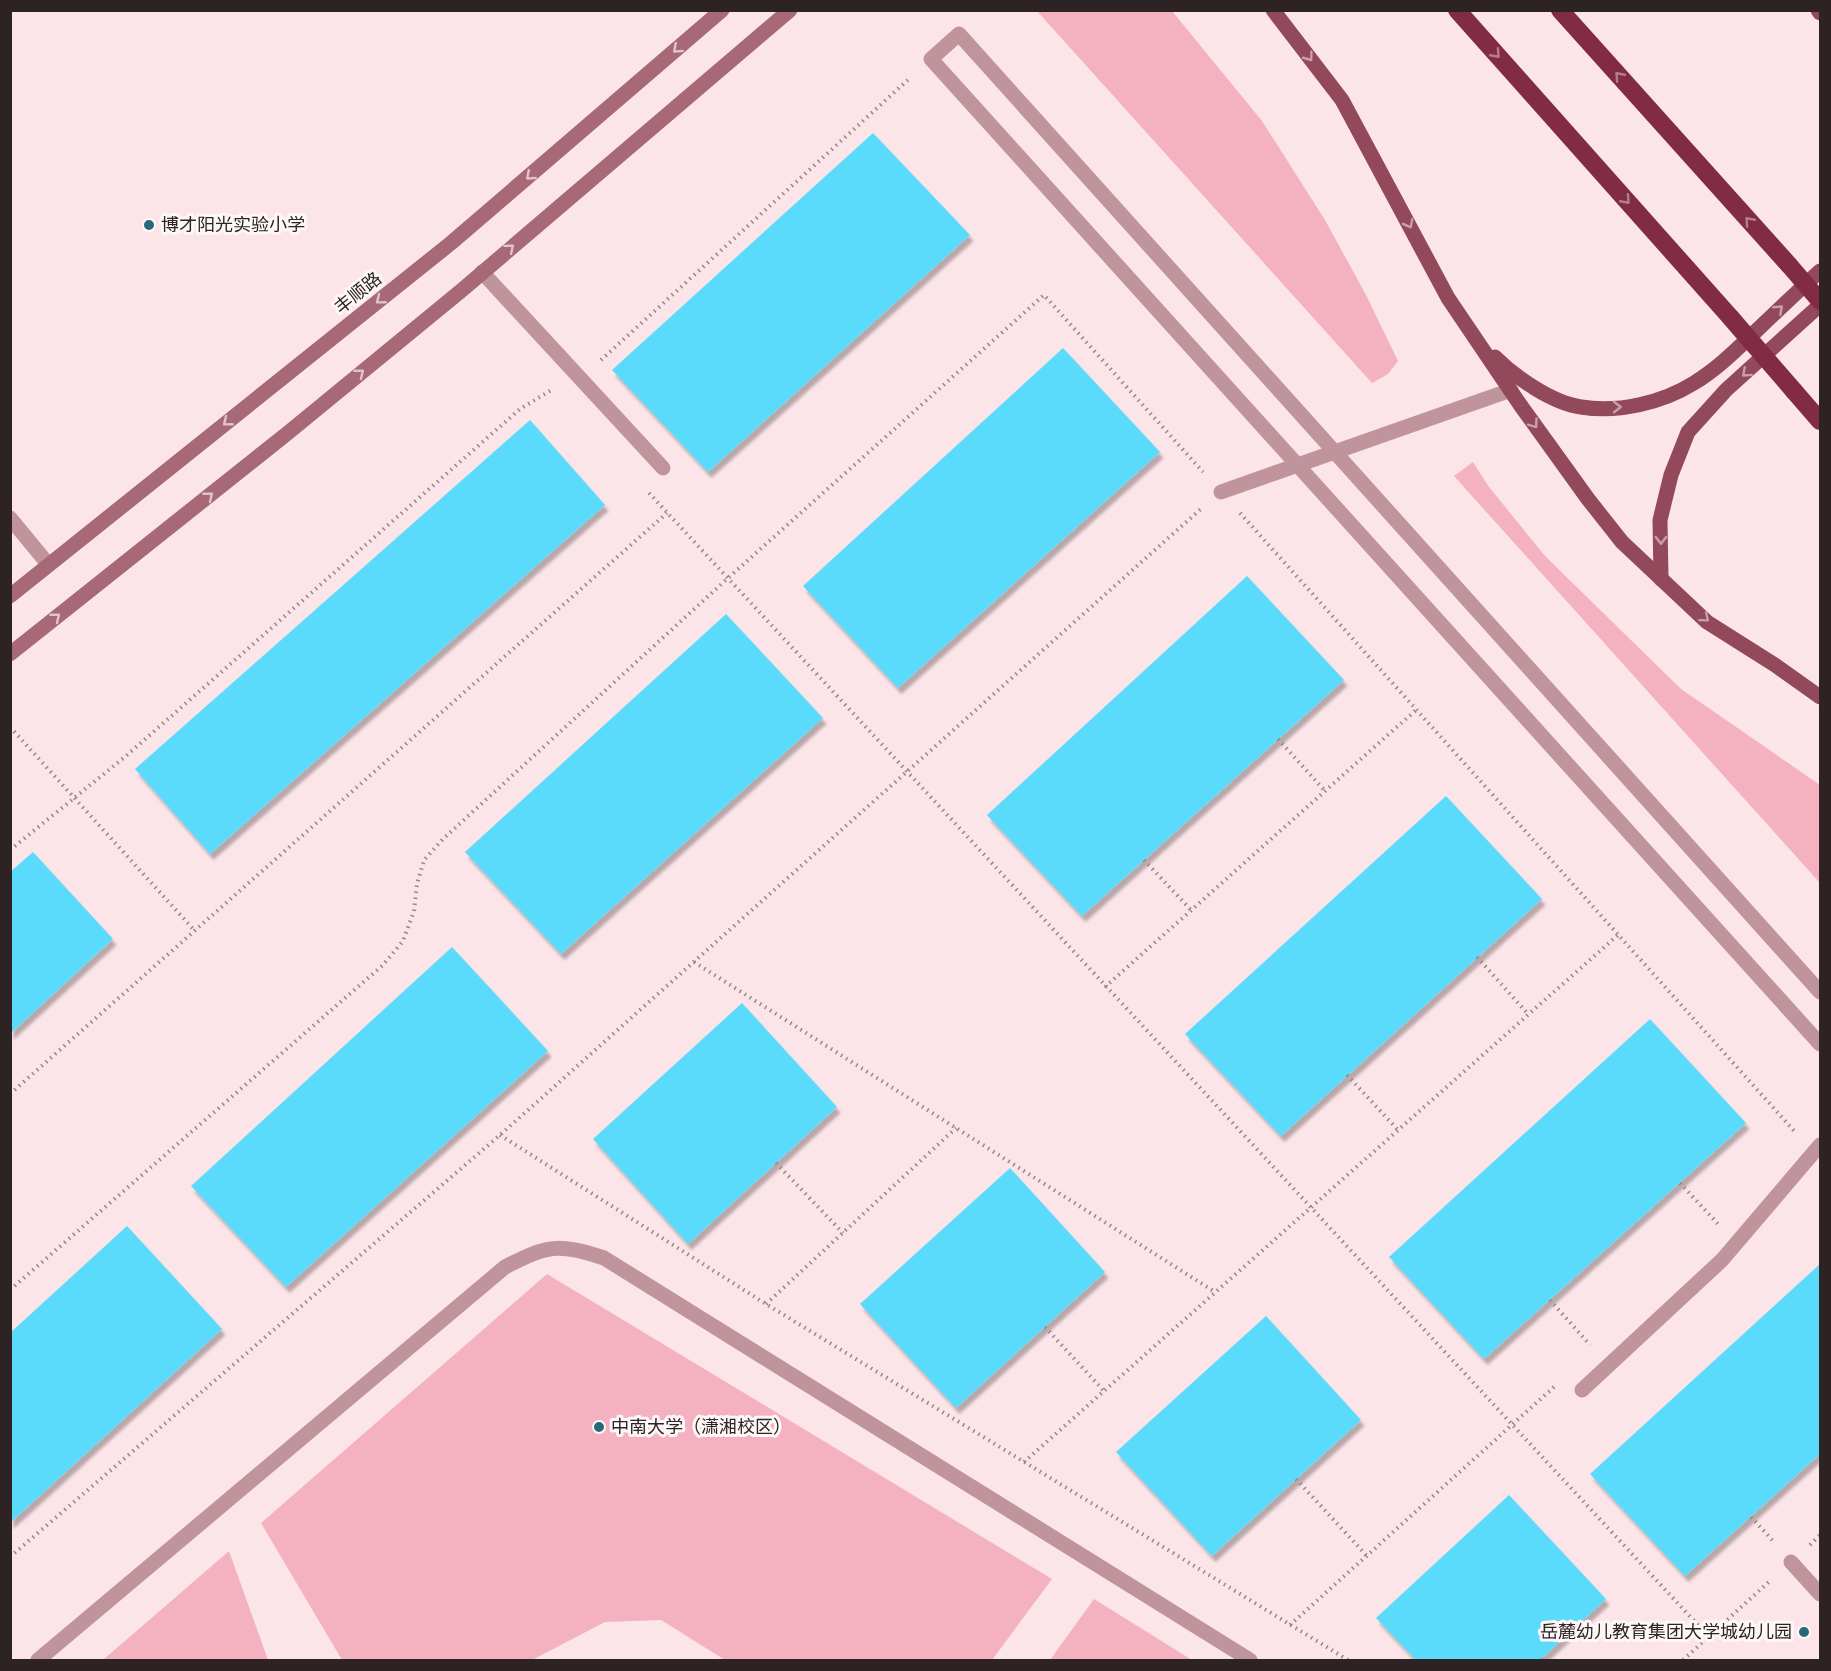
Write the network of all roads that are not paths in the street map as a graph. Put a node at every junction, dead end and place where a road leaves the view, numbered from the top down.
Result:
1 (722, 10) edge
2 (790, 10) edge
3 (1273, 10) edge
4 (1457, 10) edge
5 (1560, 10) edge
6 (1821, 270) edge
7 (482, 272) junction
8 (1821, 303) edge
9 (1475, 338) junction
10 (1511, 390) junction
11 (1821, 421) edge
12 (1335, 452) junction
13 (1298, 465) junction
14 (663, 468) dead end
15 (1221, 492) road end
16 (10, 518) edge
17 (48, 564) junction
18 (1661, 579) junction
19 (10, 596) edge
20 (10, 654) edge
21 (1821, 697) edge
22 (1821, 992) edge
23 (1821, 1044) edge
24 (1817, 1148) edge
25 (1582, 1390) dead end
26 (1791, 1562) road end
27 (1821, 1594) edge
28 (38, 1660) edge
29 (1250, 1660) edge

1 -> 17 main road, 丰顺路
7 -> 2 main road
3 -> 9 main road
4 -> 11 highway, bridge
8 -> 5 highway, bridge
9 -> 6 main road
7 - 14 street
20 -> 7 main road
8 -> 18 main road
9 - 10 main road
10 - 12 street
10 -> 18 main road
12 - 13 street
12 - 13 street
12 - 22 street
13 - 15 street
13 - 23 street
16 - 17 street
17 - 19 main road, 丰顺路
18 -> 21 main road
24 - 25 street
26 - 27 street
28 - 29 street

